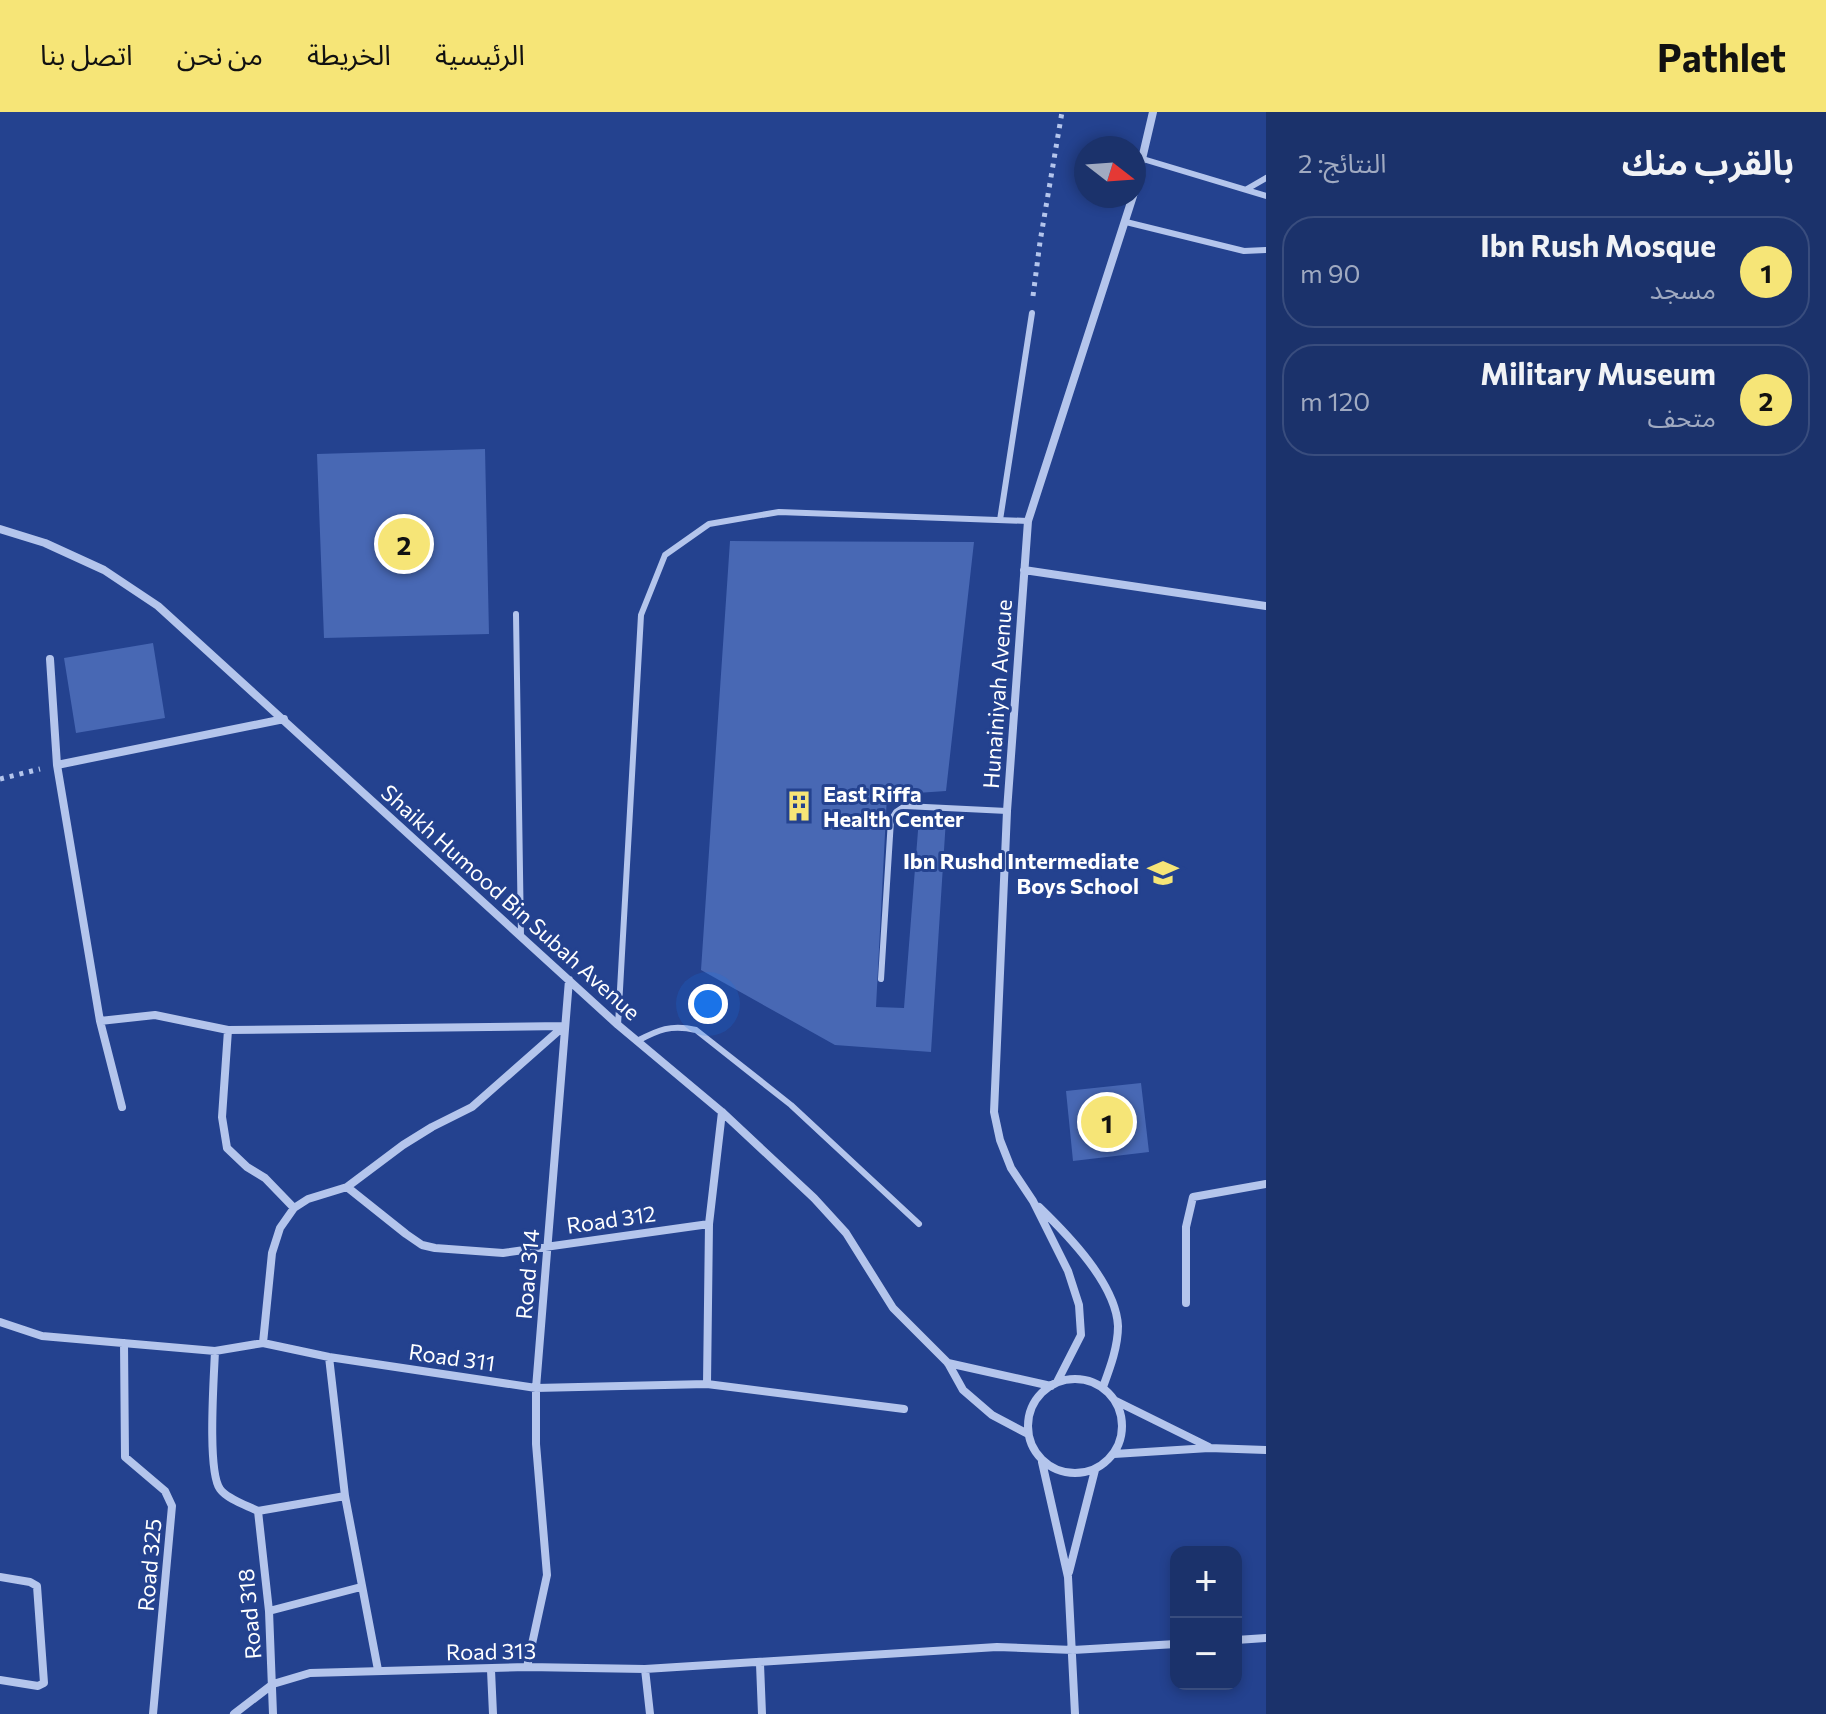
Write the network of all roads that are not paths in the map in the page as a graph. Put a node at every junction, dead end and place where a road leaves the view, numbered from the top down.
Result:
1 (1153, 112) edge
2 (1146, 145) edge
3 (1146, 160) edge
4 (1266, 178) edge
5 (1247, 189) junction
6 (1266, 196) edge
7 (1130, 208) edge
8 (1126, 222) junction
9 (1266, 250) edge
10 (1032, 313) dead end
11 (1000, 520) junction
12 (1028, 521) junction
13 (0, 529) edge
14 (1024, 570) junction
15 (1266, 606) edge
16 (516, 614) dead end
17 (50, 659) dead end
18 (284, 719) junction
19 (57, 765) junction
20 (1007, 811) junction
21 (521, 936) junction
22 (881, 979) dead end
23 (569, 980) junction
24 (100, 1021) junction
25 (618, 1025) junction
26 (565, 1026) junction
27 (228, 1030) junction
28 (637, 1041) junction
29 (122, 1107) dead end
30 (722, 1112) junction
31 (1266, 1184) edge
32 (347, 1187) junction
33 (1033, 1201) junction
34 (294, 1208) junction
35 (709, 1224) junction
36 (919, 1224) dead end
37 (547, 1247) junction
38 (1186, 1303) dead end
39 (0, 1322) edge
40 (124, 1343) junction
41 (263, 1343) junction
42 (215, 1351) junction
43 (329, 1357) junction
44 (948, 1363) junction
45 (707, 1384) junction
46 (1054, 1384) junction
47 (1103, 1387) junction
48 (536, 1388) junction
49 (1116, 1401) junction
50 (904, 1409) dead end
51 (1028, 1434) junction
52 (1209, 1448) junction
53 (1266, 1450) edge
54 (1114, 1454) junction
55 (1042, 1461) junction
56 (1095, 1470) junction
57 (345, 1496) junction
58 (258, 1511) junction
59 (0, 1577) edge
60 (1068, 1577) junction
61 (361, 1587) junction
62 (269, 1611) junction
63 (1266, 1638) edge
64 (1242, 1640) edge
65 (1170, 1644) edge
66 (1073, 1650) junction
67 (760, 1664) junction
68 (527, 1667) junction
69 (645, 1669) junction
70 (378, 1670) junction
71 (491, 1670) junction
72 (0, 1680) edge
73 (273, 1684) junction
74 (153, 1714) edge
75 (234, 1714) edge
76 (273, 1714) edge
77 (493, 1714) edge
78 (650, 1714) edge
79 (762, 1714) edge
80 (1075, 1714) edge

1 - 2 street, Hunainiyah Avenue
3 - 5 lane
4 - 5 lane
5 - 6 lane
7 - 8 street, Hunainiyah Avenue
8 - 9 lane
8 - 12 street, Hunainiyah Avenue
10 - 11 lane
11 - 12 lane
11 - 25 lane
12 - 14 street, Hunainiyah Avenue
13 - 18 street, Shaikh Humood Bin Subah Avenue
14 - 15 street
14 - 20 street, Hunainiyah Avenue
16 - 21 lane
17 - 19 street
18 - 19 street
18 - 21 street, Shaikh Humood Bin Subah Avenue
19 - 24 street
20 - 22 lane
20 - 33 street, Hunainiyah Avenue
21 - 23 street, Shaikh Humood Bin Subah Avenue
23 - 25 street, Shaikh Humood Bin Subah Avenue
23 - 26 street, Road 314
24 - 27 street
24 - 29 street
25 - 28 street, Shaikh Humood Bin Subah Avenue
26 - 27 street
26 - 32 street
26 - 37 street, Road 314
27 - 34 street
28 - 30 street, Shaikh Humood Bin Subah Avenue
28 - 36 lane
30 - 35 street
30 - 44 street, Shaikh Humood Bin Subah Avenue
31 - 38 street
32 - 34 street
32 - 37 street, Road 312
33 - 46 street, Hunainiyah Avenue
33 - 47 street, Hunainiyah Avenue
34 - 41 street
35 - 37 street, Road 312
35 - 45 street
37 - 48 street, Road 314
39 - 40 street, Road 311
40 - 42 street, Road 311
40 - 74 street, Road 325
41 - 42 street, Road 311
41 - 43 street, Road 311
42 - 58 street
43 - 48 street, Road 311
43 - 57 street
44 - 46 street
44 - 51 street, Shaikh Humood Bin Subah Avenue
45 - 48 street, Road 311
45 - 50 street, Road 311
46 - 47 street
46 - 51 street
47 - 49 street
48 - 68 street, Road 314
49 - 52 street
49 - 54 street
51 - 55 street
52 - 53 street
52 - 54 street
54 - 56 street
55 - 56 street
55 - 60 street
56 - 60 street
57 - 58 street
57 - 61 street
58 - 62 street, Road 318
59 - 72 street
60 - 66 street
61 - 62 street
61 - 70 street
62 - 73 street, Road 318
63 - 64 street
65 - 66 street, Road 313
66 - 67 street, Road 313
66 - 80 street
67 - 69 street, Road 313
67 - 79 street
68 - 69 street, Road 313
68 - 71 street, Road 313
69 - 78 street
70 - 71 street, Road 313
70 - 73 street, Road 313
71 - 77 street
73 - 75 street, Road 313
73 - 76 street, Road 318

